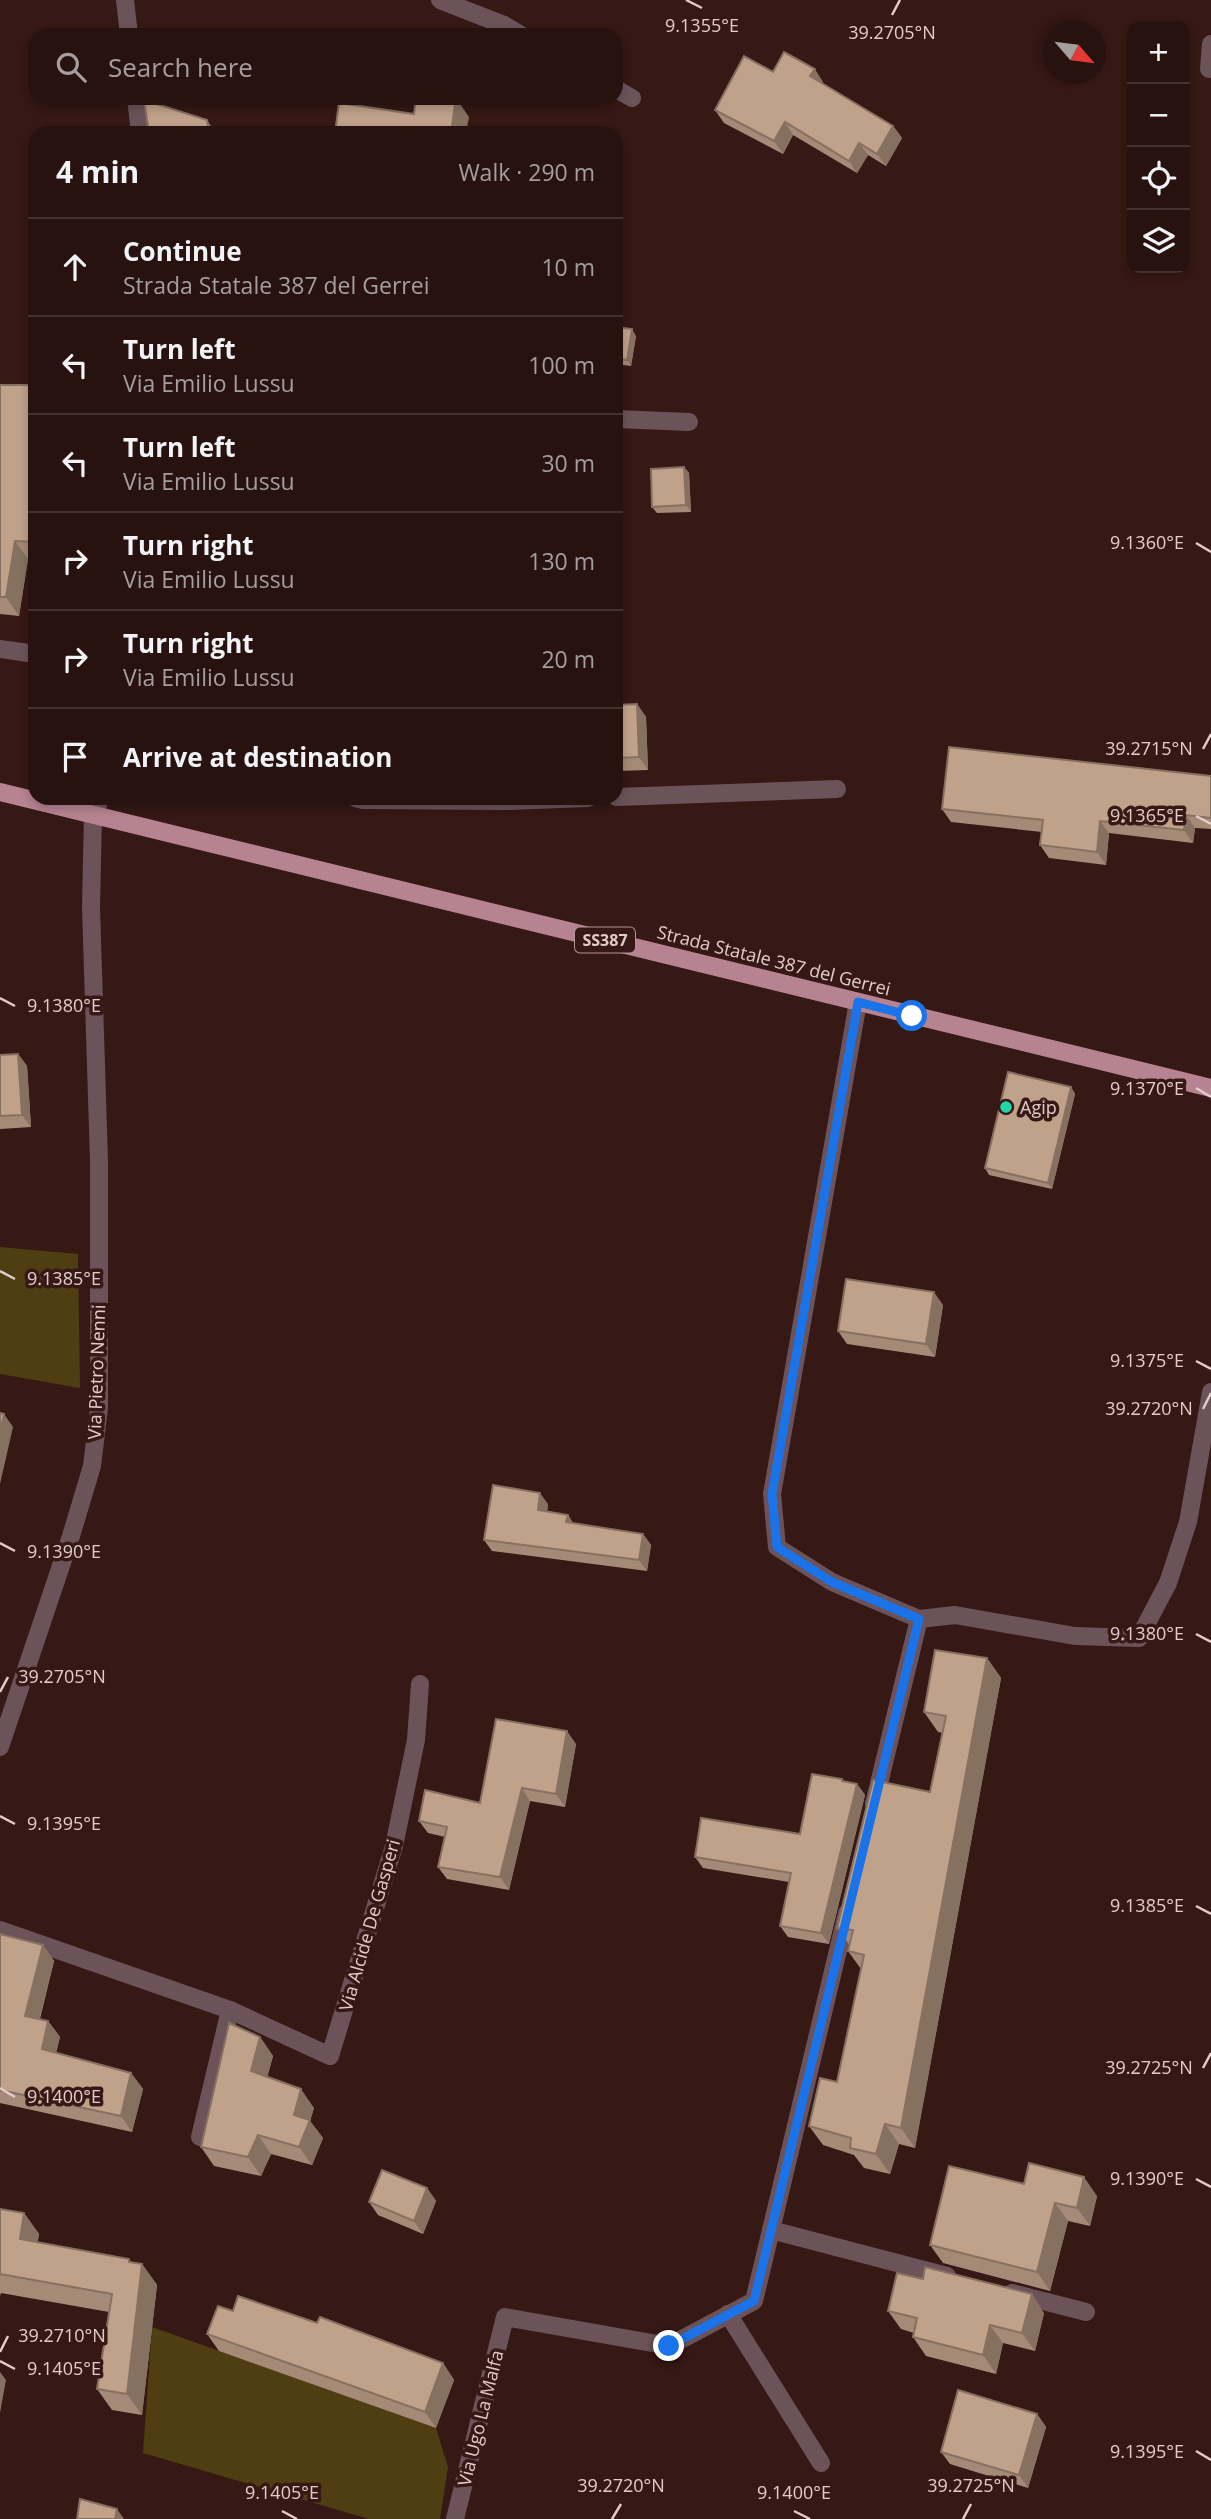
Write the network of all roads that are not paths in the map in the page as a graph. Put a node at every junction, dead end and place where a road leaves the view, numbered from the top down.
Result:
1 (125, 0) edge
2 (440, 0) edge
3 (128, 28) edge
4 (509, 28) edge
5 (1211, 44) edge
6 (1211, 68) edge
7 (137, 105) edge
8 (139, 126) edge
9 (623, 419) edge
10 (689, 422) dead end
11 (0, 649) edge
12 (28, 653) edge
13 (837, 789) dead end
14 (0, 792) edge
15 (623, 797) edge
16 (28, 799) edge
17 (53, 805) edge
18 (98, 805) edge
19 (93, 815) junction
20 (858, 1002) junction
21 (1211, 1088) edge
22 (1211, 1392) edge
23 (919, 1619) junction
24 (420, 1684) dead end
25 (0, 1747) edge
26 (869, 1823) edge
27 (853, 1891) edge
28 (0, 1930) edge
29 (230, 2010) junction
30 (200, 2137) edge
31 (771, 2230) junction
32 (968, 2281) edge
33 (994, 2288) edge
34 (1086, 2312) dead end
35 (728, 2314) junction
36 (821, 2463) dead end
37 (455, 2519) edge

1 - 3 street
2 - 4 street
5 - 6 street
7 - 8 street
9 - 10 street
11 - 12 street
13 - 15 street
14 - 16 main road, Strada Statale 387 del Gerrei / SS387
17 - 19 main road, Strada Statale 387 del Gerrei / SS387
18 - 19 street
19 - 20 main road, Strada Statale 387 del Gerrei / SS387
19 - 25 street, Via Pietro Nenni
20 - 21 main road, Strada Statale 387 del Gerrei / SS387
20 - 23 street
22 - 23 street
23 - 26 street
24 - 29 street, Via Alcide De Gasperi
27 - 31 street
28 - 29 street, Via Alcide De Gasperi
29 - 30 street
31 - 32 street
31 - 35 street
33 - 34 street
35 - 36 street
35 - 37 street, Via Ugo La Malfa

